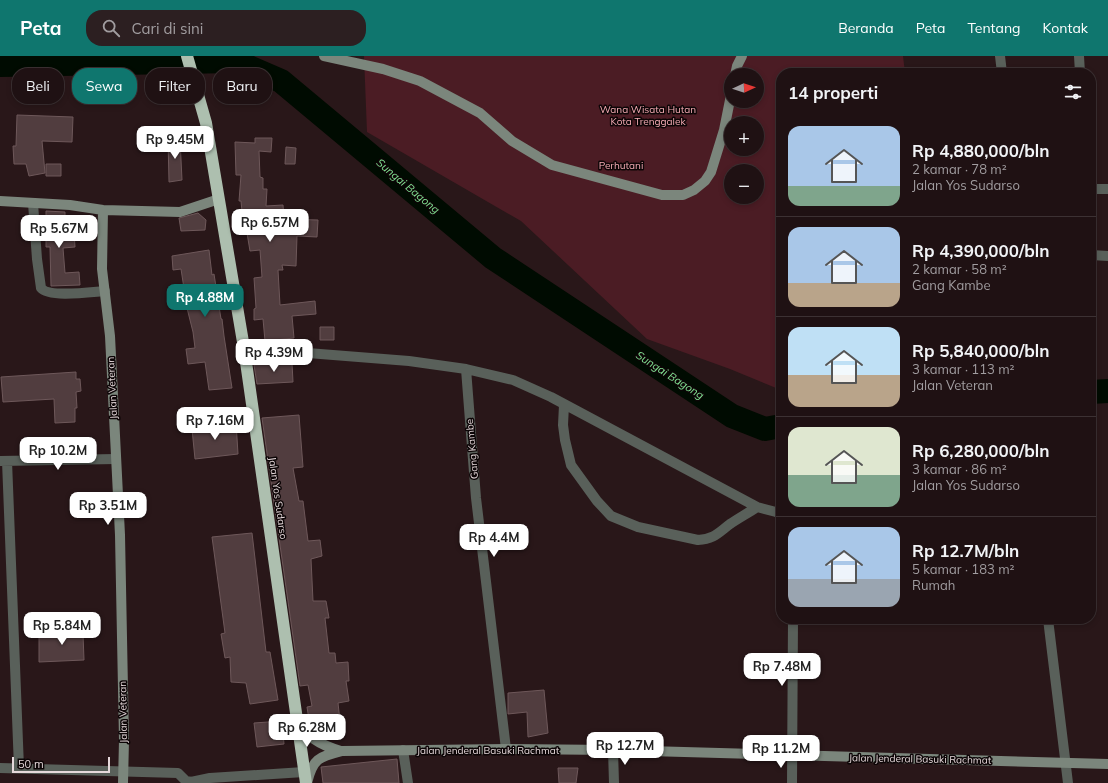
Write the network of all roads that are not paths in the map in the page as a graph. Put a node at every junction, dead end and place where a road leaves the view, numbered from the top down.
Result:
1 (187, 56) edge
2 (324, 56) edge
3 (742, 56) edge
4 (1000, 56) edge
5 (1079, 56) edge
6 (737, 68) edge
7 (1001, 68) edge
8 (1080, 68) edge
9 (728, 108) edge
10 (1096, 189) edge
11 (1108, 189) edge
12 (219, 199) junction
13 (0, 200) edge
14 (33, 203) junction
15 (103, 210) junction
16 (1096, 255) edge
17 (1108, 256) edge
18 (105, 291) junction
19 (244, 348) junction
20 (466, 369) junction
21 (564, 405) junction
22 (116, 459) junction
23 (3, 461) edge
24 (757, 507) junction
25 (776, 513) edge
26 (793, 624) edge
27 (1049, 624) edge
28 (296, 715) junction
29 (403, 750) junction
30 (506, 750) junction
31 (613, 750) junction
32 (342, 751) junction
33 (792, 756) junction
34 (1065, 762) junction
35 (1108, 764) edge
36 (0, 768) edge
37 (19, 768) junction
38 (123, 772) junction
39 (306, 779) edge
40 (123, 783) edge
41 (408, 783) edge
42 (614, 783) edge
43 (792, 783) edge
44 (1068, 783) edge

1 - 12 highway, Jalan Yos Sudarso
2 - 9 street
3 - 6 street
4 - 7 street
5 - 8 street
10 - 11 street
12 - 15 street
12 - 19 highway, Jalan Yos Sudarso
13 - 14 street
14 - 15 street
14 - 18 street
15 - 18 street, Jalan Veteran
16 - 17 street
18 - 22 street, Jalan Veteran
19 - 20 street
19 - 28 highway, Jalan Yos Sudarso
20 - 21 street
20 - 30 street, Gang Kambe
21 - 24 street
21 - 24 street
22 - 23 street
22 - 38 street, Jalan Veteran
23 - 37 street
24 - 25 street
26 - 33 street
27 - 34 street
28 - 32 street
28 - 39 highway, Jalan Yos Sudarso
29 - 30 street, Jalan Jenderal Basuki Rachmat
29 - 32 street, Jalan Jenderal Basuki Rachmat
29 - 41 street
30 - 31 street, Jalan Jenderal Basuki Rachmat
31 - 33 street, Jalan Jenderal Basuki Rachmat
31 - 42 street
32 - 39 street
33 - 34 street, Jalan Jenderal Basuki Rachmat
33 - 43 street
34 - 35 street, Jalan Jenderal Basuki Rachmat
34 - 44 street
36 - 37 street
37 - 38 street
38 - 39 street
38 - 40 street, Jalan Veteran

